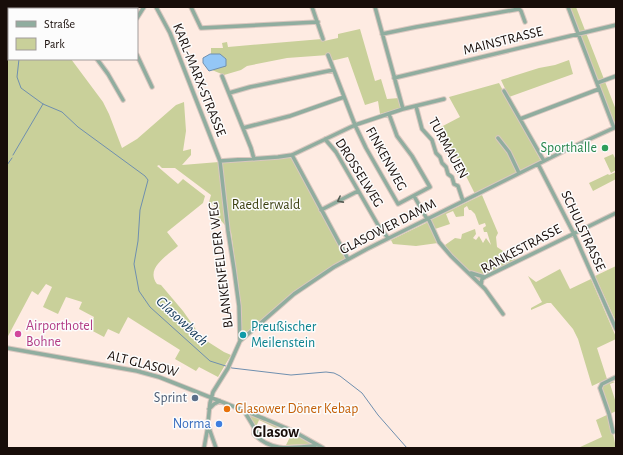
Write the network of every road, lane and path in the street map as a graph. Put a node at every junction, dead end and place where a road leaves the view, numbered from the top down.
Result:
1 (144, 7) edge
2 (156, 7) edge
3 (191, 7) edge
4 (312, 7) edge
5 (375, 7) edge
6 (568, 7) edge
7 (518, 8) edge
8 (138, 16) edge
9 (318, 22) junction
10 (525, 22) dead end
11 (616, 25) edge
12 (382, 34) junction
13 (578, 34) junction
14 (323, 39) dead end
15 (328, 55) dead end
16 (138, 57) edge
17 (99, 60) edge
18 (333, 70) junction
19 (222, 76) dead end
20 (616, 76) edge
21 (394, 78) junction
22 (597, 83) junction
23 (152, 87) dead end
24 (599, 89) junction
25 (504, 91) dead end
26 (229, 93) junction
27 (344, 97) junction
28 (444, 99) dead end
29 (123, 100) dead end
30 (416, 106) junction
31 (403, 109) junction
32 (389, 114) junction
33 (520, 119) junction
34 (355, 125) junction
35 (615, 127) edge
36 (243, 128) junction
37 (498, 138) dead end
38 (325, 139) junction
39 (292, 155) junction
40 (254, 159) junction
41 (220, 161) junction
42 (544, 161) junction
43 (538, 164) junction
44 (519, 173) junction
45 (358, 190) junction
46 (414, 196) junction
47 (463, 201) junction
48 (321, 210) junction
49 (616, 213) edge
50 (427, 219) junction
51 (574, 234) junction
52 (388, 238) junction
53 (348, 259) junction
54 (468, 272) junction
55 (485, 277) junction
56 (482, 285) junction
57 (503, 314) dead end
58 (616, 329) edge
59 (240, 342) junction
60 (7, 348) edge
61 (616, 377) edge
62 (211, 397) junction
63 (220, 401) junction
64 (209, 410) junction
65 (247, 411) junction
66 (208, 423) junction
67 (613, 432) dead end
68 (212, 438) junction
69 (206, 439) junction
70 (316, 444) junction
71 (204, 448) edge
72 (216, 448) edge
73 (323, 448) edge

1 - 8 street
2 - 41 street, KARL-MARX-STRASSE
3 - 9 street
4 - 9 street
5 - 12 street
6 - 13 street
7 - 10 street
7 - 12 street
9 - 14 street
11 - 13 street, MAINSTRASSE
12 - 21 street
13 - 21 street, MAINSTRASSE
13 - 22 street
15 - 18 street, FINKENWEG
16 - 23 street
17 - 29 street
18 - 26 street
18 - 27 street, FINKENWEG
19 - 26 street
20 - 22 street
21 - 31 street
22 - 24 street
24 - 33 street
24 - 35 street
25 - 33 street
26 - 36 street
27 - 34 street, FINKENWEG
27 - 36 street
28 - 30 street
30 - 31 street
30 - 47 street, TURMAUEN
31 - 32 street
32 - 34 street
32 - 46 street
33 - 42 street
34 - 38 street
34 - 46 street, FINKENWEG
35 - 42 street, GLASOWER DAMM
36 - 40 street
37 - 44 street
38 - 39 street
38 - 45 street, DROSSELWEG
39 - 40 street
39 - 48 street
40 - 41 street
41 - 59 street, BLANKENFELDER WEG
42 - 43 street, GLASOWER DAMM
43 - 44 street, GLASOWER DAMM
43 - 51 street, SCHULSTRASSE
44 - 47 street, GLASOWER DAMM
45 -> 48 street
45 - 52 street, DROSSELWEG
46 - 50 street
47 - 50 street, GLASOWER DAMM
48 - 53 street
49 - 51 street, RANKESTRASSE
50 - 52 street, GLASOWER DAMM
50 - 54 street
51 - 55 street, RANKESTRASSE
51 - 58 street, SCHULSTRASSE
52 - 53 street, GLASOWER DAMM
53 - 59 street, GLASOWER DAMM
54 - 55 street
54 - 56 street
55 - 56 street, RANKESTRASSE
56 - 57 street
59 - 62 street, GLASOWER DAMM
60 - 62 street, ALT GLASOW
61 - 67 street
62 - 63 street, ALT GLASOW
62 - 64 street
63 - 64 street
63 - 65 street, ALT GLASOW
64 - 66 street
65 - 70 street, ALT GLASOW
65 - 70 street
66 - 68 street
66 - 69 street
68 - 69 street
68 - 72 street
69 - 71 street
70 - 73 street, ALT GLASOW

